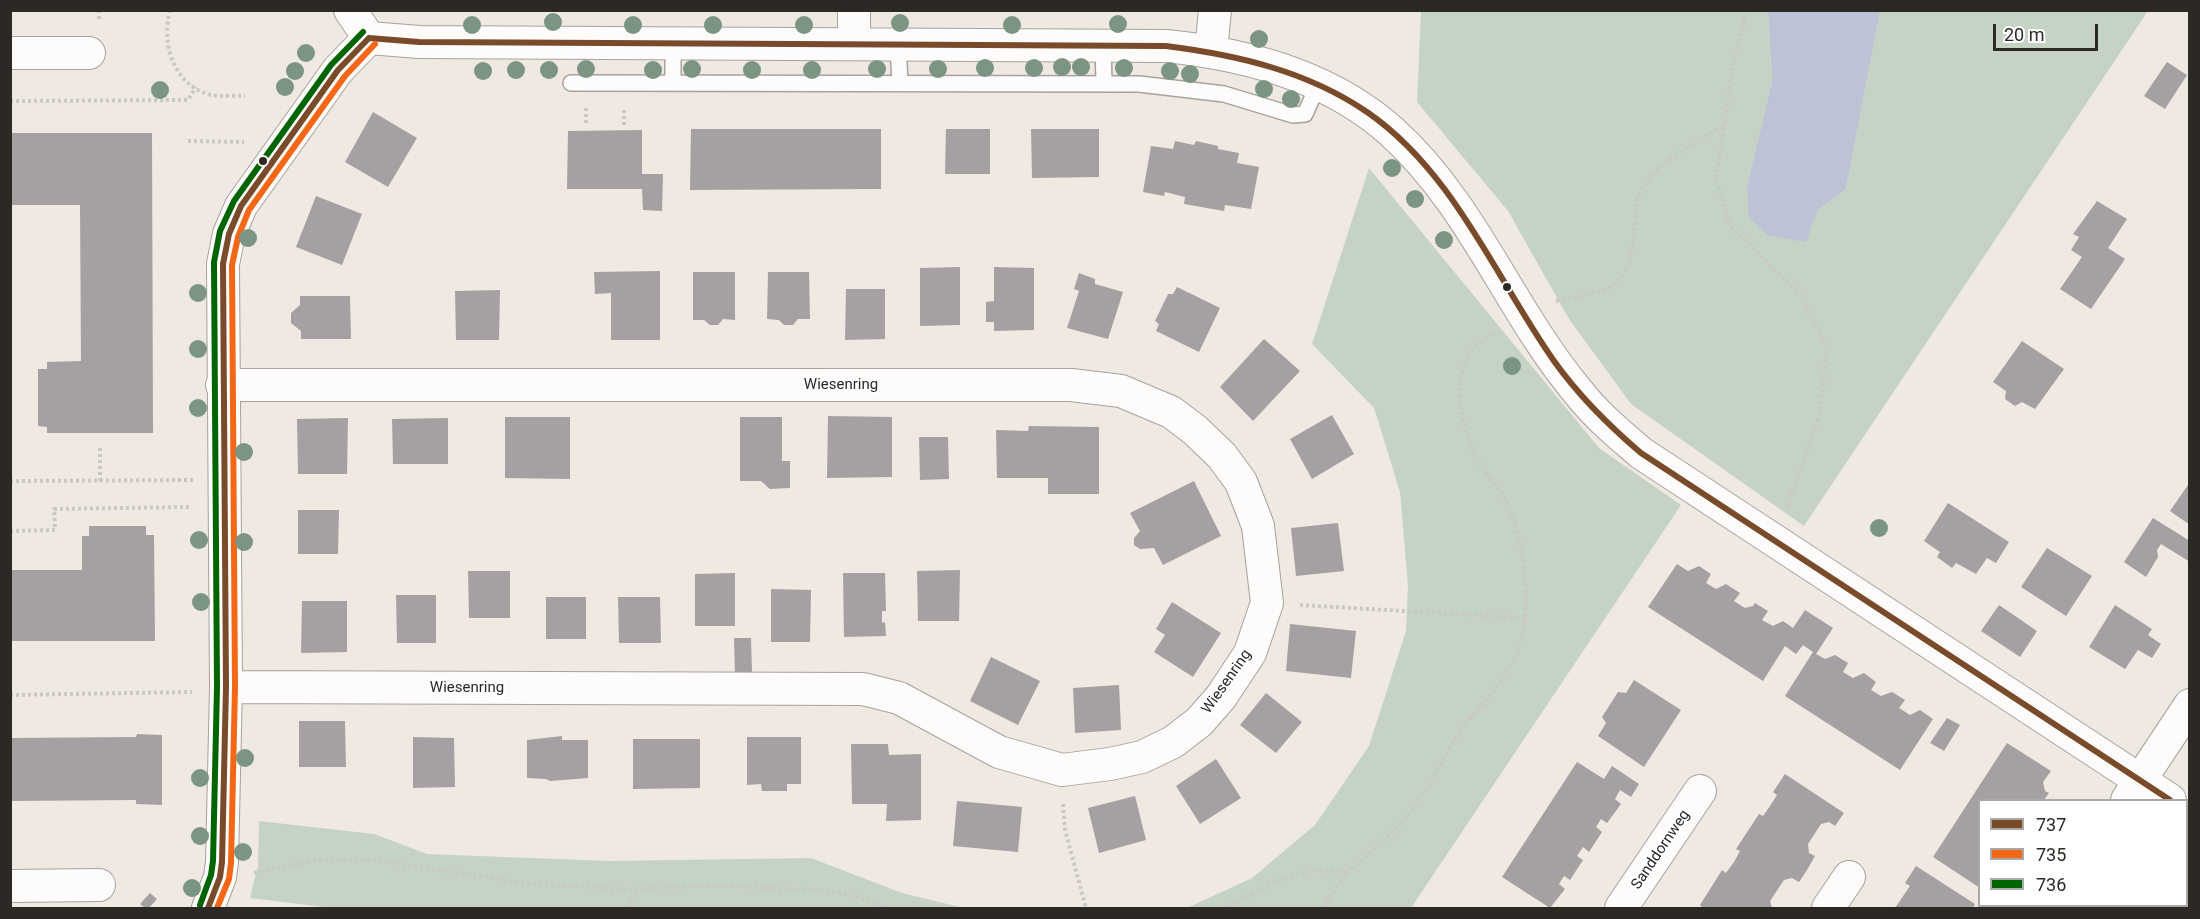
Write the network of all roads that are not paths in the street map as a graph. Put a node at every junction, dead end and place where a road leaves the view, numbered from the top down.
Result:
1 (350, 10) edge
2 (854, 10) edge
3 (1215, 10) edge
4 (369, 38) junction
5 (673, 44) junction
6 (854, 44) junction
7 (898, 44) junction
8 (1103, 45) junction
9 (1211, 51) junction
10 (10, 53) edge
11 (89, 53) dead end
12 (571, 83) dead end
13 (673, 83) junction
14 (900, 83) junction
15 (1104, 83) junction
16 (1318, 84) junction
17 (222, 385) junction
18 (226, 690) junction
19 (2190, 705) edge
20 (1700, 790) dead end
21 (2133, 790) edge
22 (2163, 799) edge
23 (1848, 877) dead end
24 (99, 885) dead end
25 (10, 886) edge
26 (208, 909) edge
27 (1621, 909) edge
28 (1828, 909) edge

1 - 4 street
2 - 6 street
3 - 9 street
4 - 5 street
4 - 17 street
5 - 6 street
5 - 13 lane
6 - 7 street
7 - 8 street
7 - 14 lane
8 - 9 street
8 - 15 lane
9 - 16 street
10 - 11 street
12 - 13 lane
13 - 14 lane
14 - 15 lane
15 - 16 lane
16 - 21 street
17 - 18 street
17 - 18 street, Wiesenring
18 - 26 street
19 - 21 street
20 - 27 street, Sanddornweg
21 - 22 street
23 - 28 street
24 - 25 street

